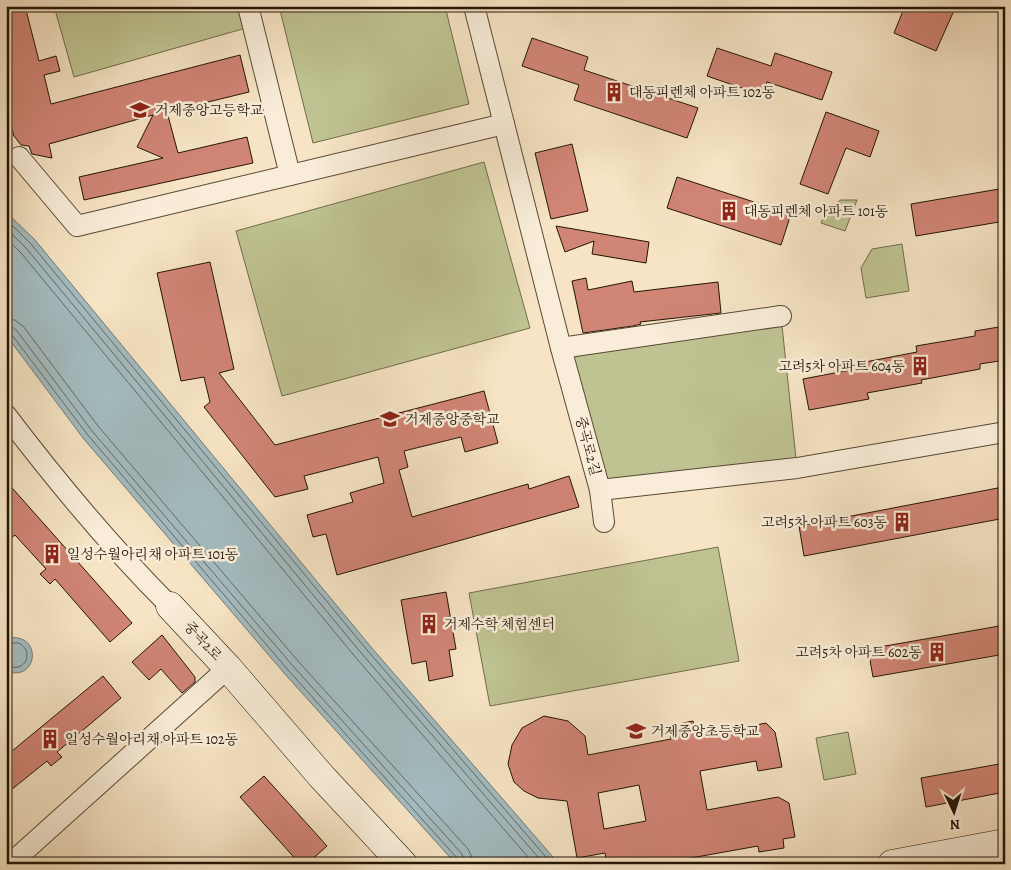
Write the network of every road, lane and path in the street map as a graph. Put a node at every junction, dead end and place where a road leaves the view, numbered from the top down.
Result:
1 (248, 6) edge
2 (474, 6) edge
3 (504, 124) junction
4 (19, 157) dead end
5 (290, 175) junction
6 (781, 316) dead end
7 (561, 348) junction
8 (6, 415) edge
9 (1005, 432) edge
10 (600, 490) junction
11 (604, 522) dead end
12 (170, 606) joint
13 (228, 668) junction
14 (1005, 843) edge
15 (10, 864) edge
16 (403, 864) edge
17 (892, 864) edge

1 - 5 street
2 - 3 street, 중곡로2길
3 - 5 street
3 - 7 street, 중곡로2길
4 - 5 street
6 - 7 street
7 - 10 street, 중곡로2길
8 - 12 street, 중곡2로
9 - 10 street, 중곡로2길
10 - 11 street
12 - 13 street, 중곡2로
13 - 15 street
13 - 16 street, 중곡2로
14 - 17 street

